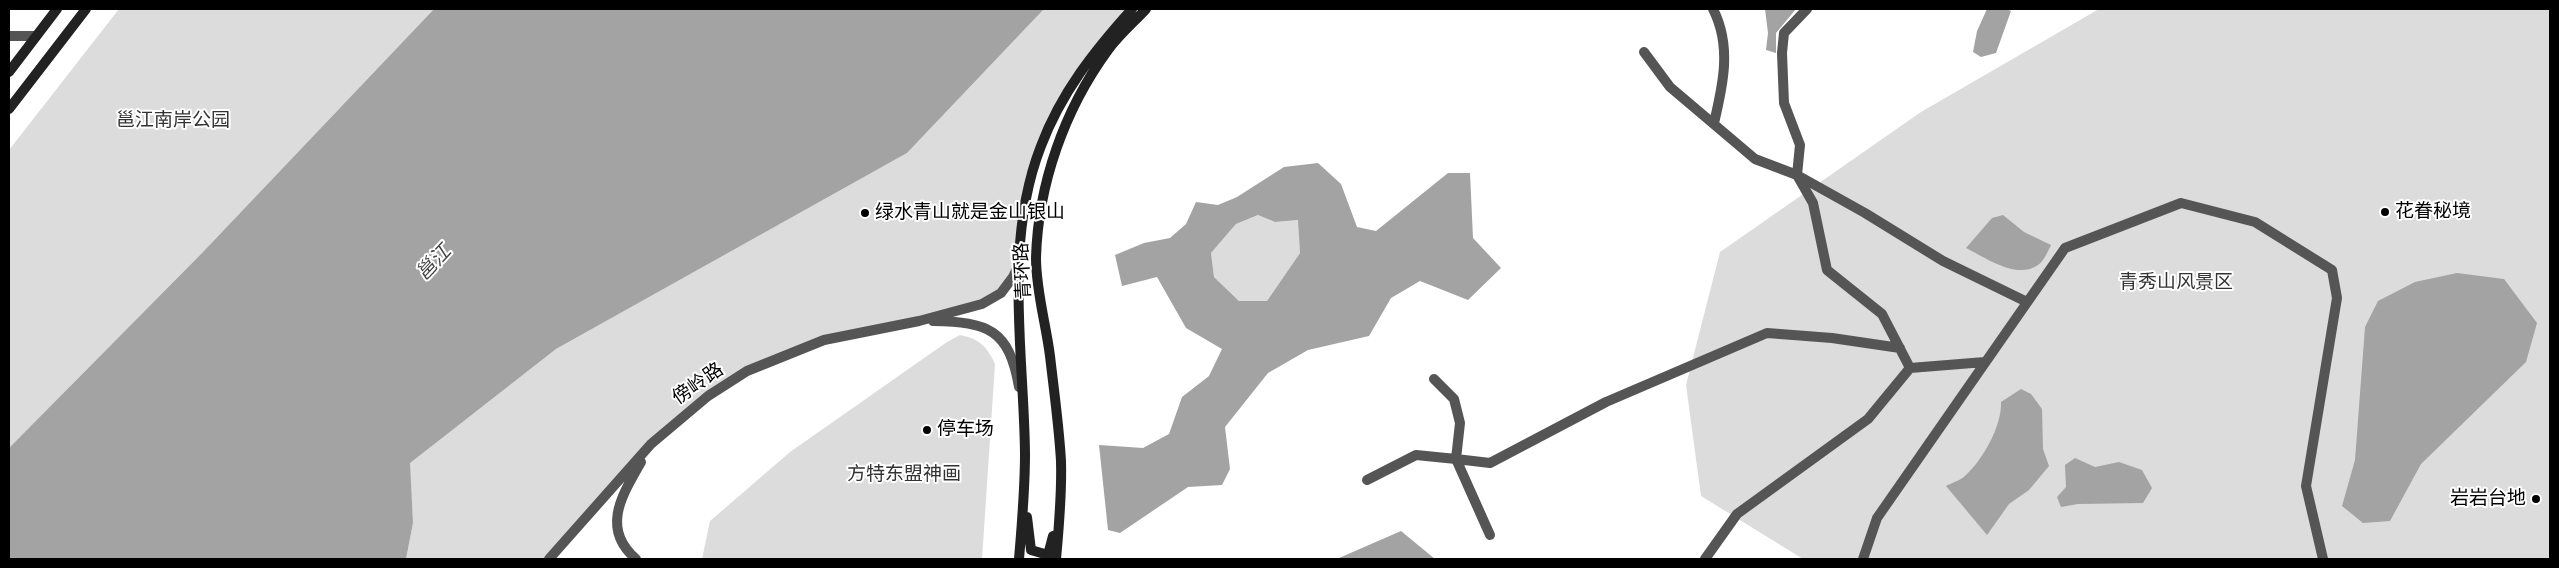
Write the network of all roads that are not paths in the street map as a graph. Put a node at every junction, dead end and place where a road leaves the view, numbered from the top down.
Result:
1 (57, 9) edge
2 (86, 9) edge
3 (1132, 9) edge
4 (1146, 9) edge
5 (1712, 9) edge
6 (1807, 9) edge
7 (9, 36) edge
8 (36, 36) junction
9 (1644, 52) dead end
10 (12, 63) edge
11 (9, 72) edge
12 (9, 109) edge
13 (1714, 123) junction
14 (1797, 175) junction
15 (1020, 261) junction
16 (2027, 302) junction
17 (919, 321) junction
18 (1900, 348) junction
19 (1984, 362) junction
20 (1910, 368) junction
21 (1434, 379) dead end
22 (1024, 418) junction
23 (651, 444) junction
24 (1456, 459) junction
25 (1367, 480) dead end
26 (1024, 501) junction
27 (1061, 506) junction
28 (1490, 535) dead end
29 (1021, 538) junction
30 (554, 558) edge
31 (636, 559) edge
32 (1014, 559) edge
33 (1019, 559) edge
34 (1056, 559) edge
35 (1705, 559) edge
36 (1863, 559) edge
37 (2323, 559) edge

1 - 8 main road
2 - 12 main road
3 - 15 main road, 青环路
4 - 27 main road, 青环路
5 - 13 street
6 - 14 street
7 - 8 street
8 - 10 main road
9 - 13 street
10 - 11 main road
13 - 14 street
14 - 16 street
14 - 18 street
15 - 17 street
15 - 22 main road, 青环路
16 - 19 street
16 - 37 street
17 - 22 street
17 - 23 street, 傍岭路
18 - 20 street
18 - 24 street
19 - 20 street
19 - 36 street
20 - 35 street
21 - 24 street
22 - 26 main road, 青环路
23 - 30 street, 傍岭路
23 - 31 street
24 - 25 street
24 - 28 street
26 - 27 main road
26 - 29 main road, 青环路
27 - 34 main road, 青环路
29 - 32 street
29 - 33 main road, 青环路

